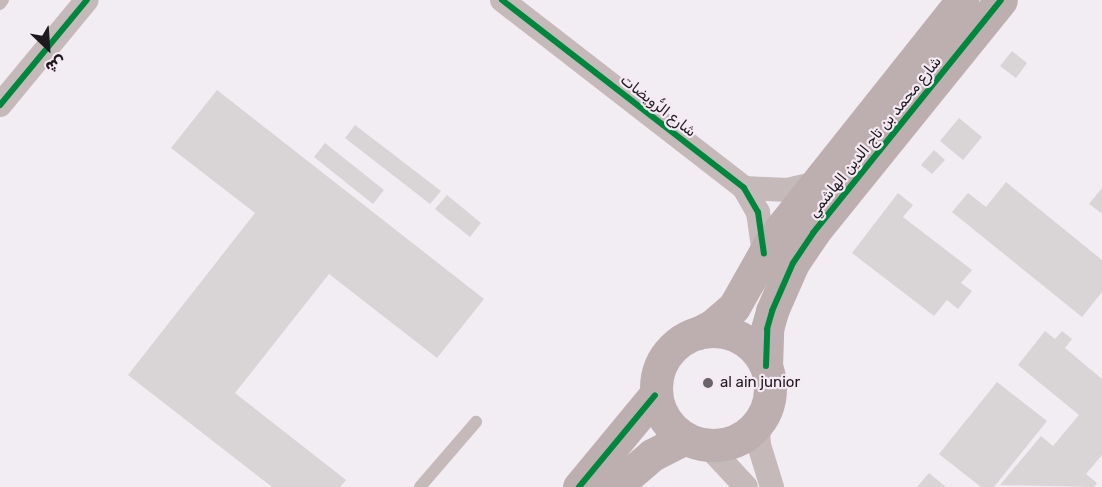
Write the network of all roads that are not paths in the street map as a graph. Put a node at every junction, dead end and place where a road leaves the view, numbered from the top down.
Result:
1 (3, 0) edge
2 (87, 0) edge
3 (502, 0) edge
4 (962, 0) edge
5 (1001, 0) edge
6 (0, 4) edge
7 (0, 105) edge
8 (814, 184) junction
9 (744, 188) junction
10 (764, 254) junction
11 (698, 333) junction
12 (766, 366) junction
13 (655, 394) junction
14 (476, 422) dead end
15 (758, 422) junction
16 (696, 442) junction
17 (420, 487) edge
18 (579, 487) edge
19 (615, 487) edge
20 (746, 487) edge
21 (772, 487) edge

1 - 6 lane
2 - 7 street
3 - 9 street, شارع الرُّويضات
4 - 8 street, شارع محمد بن تاج الدين الهاشمي
5 - 12 street, شارع محمد بن تاج الدين الهاشمي
8 - 9 street
8 - 10 street, شارع محمد بن تاج الدين الهاشمي
9 - 10 street, شارع الرُّويضات
10 - 11 street, شارع محمد بن تاج الدين الهاشمي
11 - 12 street
11 - 13 street
12 - 15 street
13 - 16 street
13 - 18 street
14 - 17 lane
15 - 16 street
15 - 21 street
16 - 19 street
16 - 20 street

